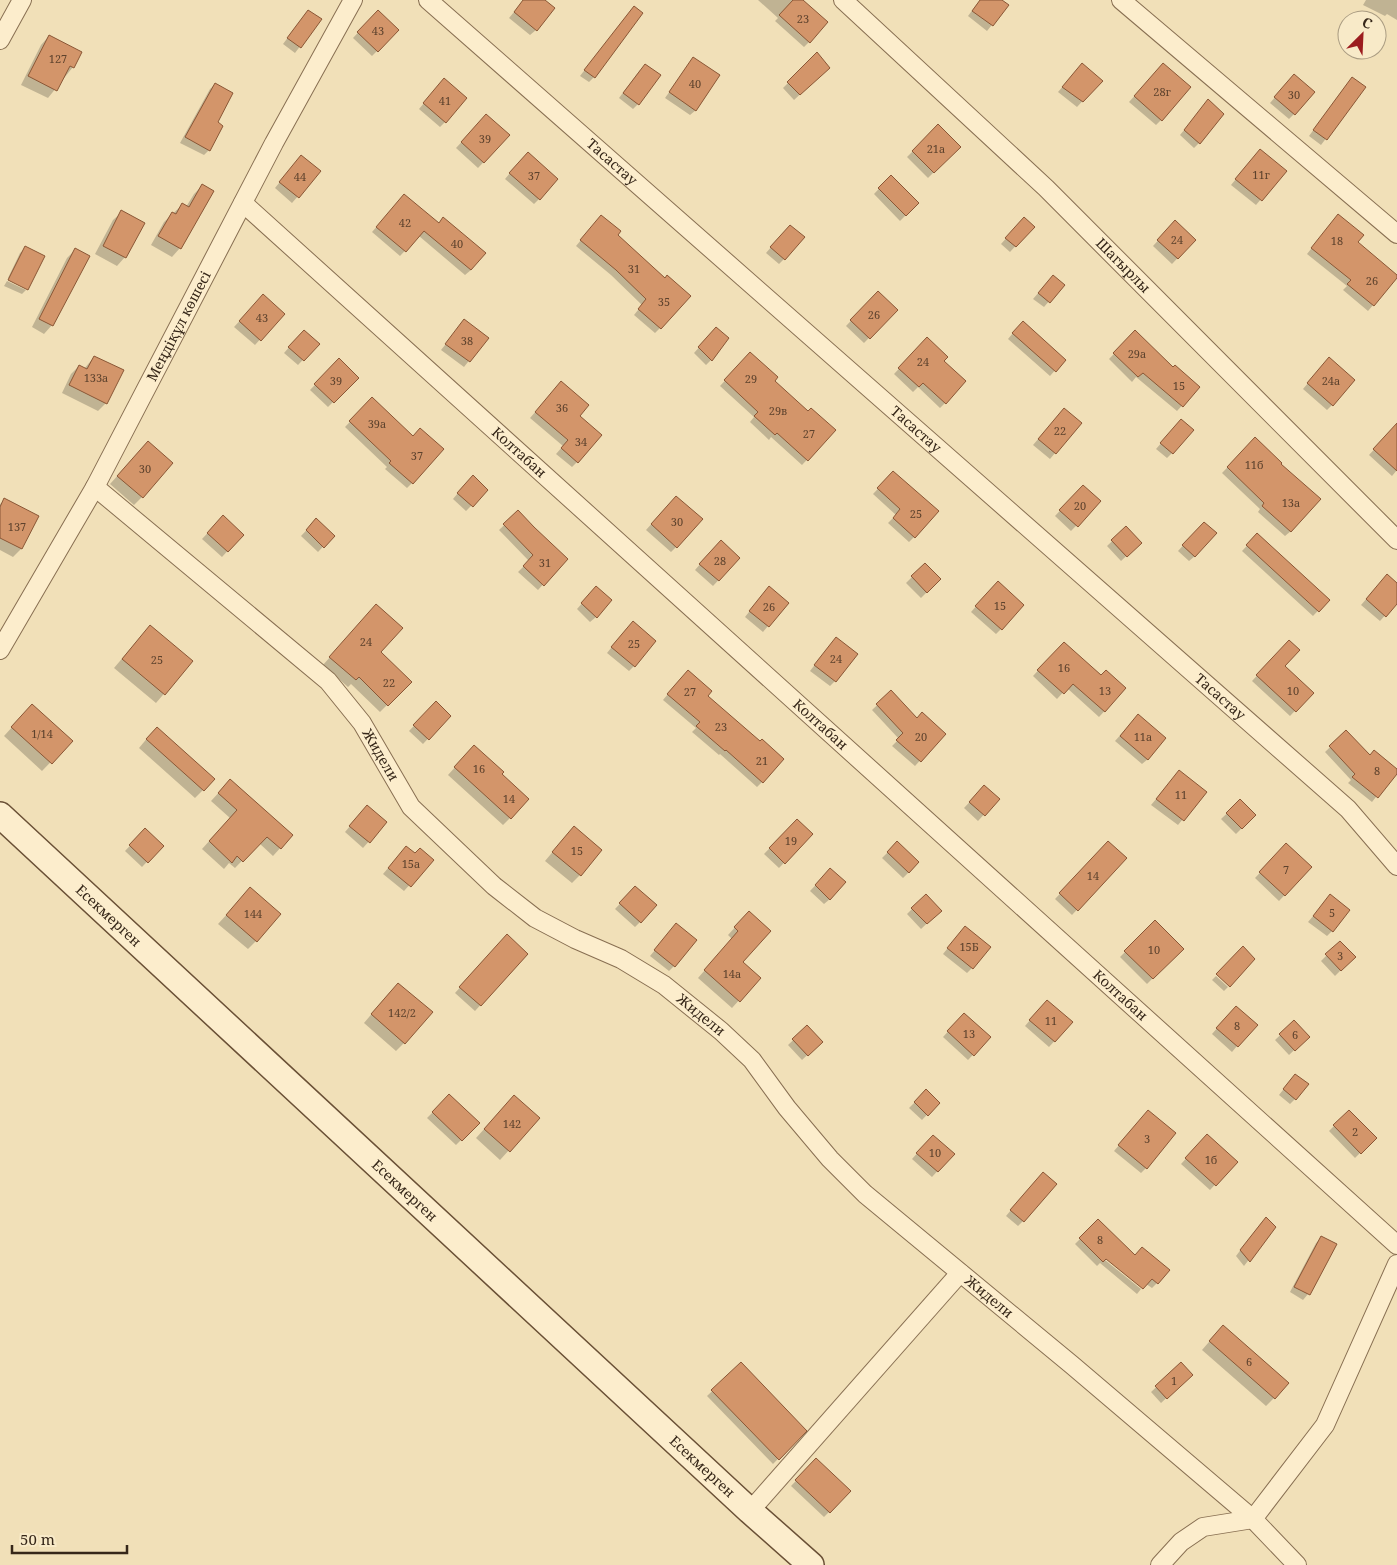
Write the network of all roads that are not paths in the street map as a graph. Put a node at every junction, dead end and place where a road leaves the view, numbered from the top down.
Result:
1 (22, 0) edge
2 (353, 0) edge
3 (428, 0) edge
4 (843, 0) edge
5 (1121, 0) edge
6 (0, 40) edge
7 (243, 203) junction
8 (1397, 234) edge
9 (95, 487) junction
10 (1397, 540) edge
11 (0, 650) edge
12 (0, 816) edge
13 (1397, 866) edge
14 (1397, 1245) edge
15 (1397, 1264) edge
16 (960, 1273) junction
17 (750, 1510) junction
18 (1253, 1519) junction
19 (811, 1565) edge
20 (1160, 1565) edge
21 (1297, 1565) edge

1 - 6 street
2 - 7 street, Меңдіқұл көшесі
3 - 13 street, Тасастау
4 - 10 street, Шагырлы
5 - 8 street
7 - 9 street, Меңдіқұл көшесі
7 - 14 street, Колтабан
9 - 11 street, Меңдіқұл көшесі
9 - 16 street, Жидели
12 - 17 street, Eсекмерген
15 - 18 street
16 - 17 street
16 - 18 street, Жидели
17 - 19 street, Eсекмерген
18 - 20 street
18 - 21 street, Жидели

